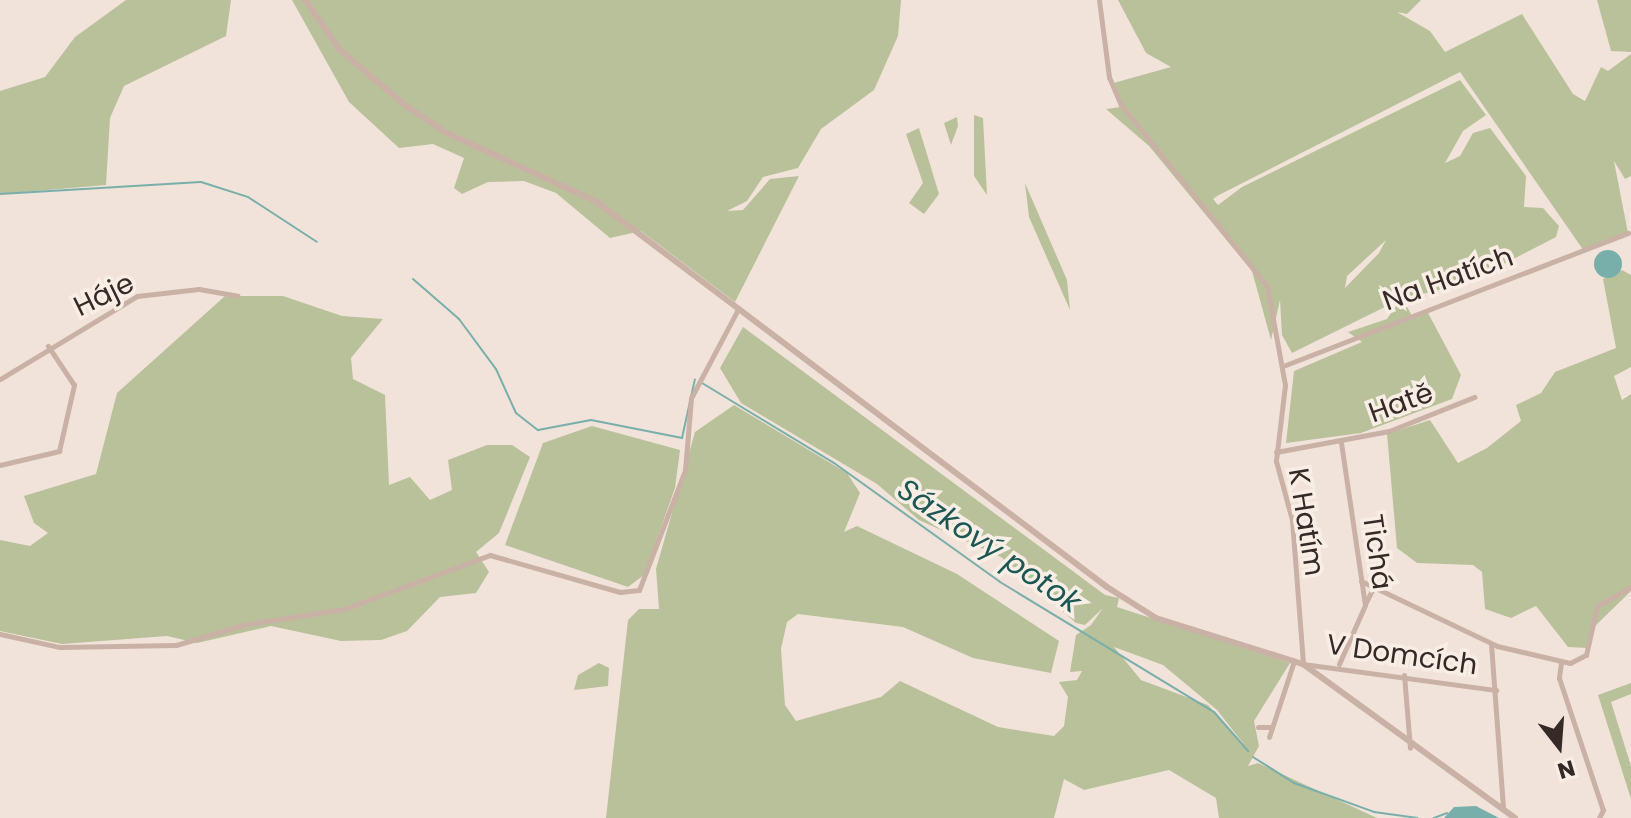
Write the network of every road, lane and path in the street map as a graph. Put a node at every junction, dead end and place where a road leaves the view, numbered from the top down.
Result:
1 (305, 0) edge
2 (1099, 0) edge
3 (1628, 233) dead end
4 (237, 296) dead end
5 (737, 311) junction
6 (48, 346) junction
7 (1283, 366) junction
8 (0, 379) edge
9 (1474, 397) dead end
10 (1341, 442) junction
11 (1276, 452) junction
12 (0, 465) edge
13 (1361, 581) junction
14 (1374, 586) junction
15 (1631, 587) edge
16 (1365, 605) junction
17 (0, 634) edge
18 (1491, 643) junction
19 (1294, 660) junction
20 (1561, 663) junction
21 (1303, 664) junction
22 (1339, 664) junction
23 (1404, 675) junction
24 (1496, 690) junction
25 (1258, 727) dead end
26 (1269, 727) junction
27 (1269, 737) dead end
28 (1410, 748) junction
29 (1503, 808) junction
30 (1600, 816) edge
31 (1515, 818) edge

1 - 5 street
2 - 7 street
3 - 7 street, Na Hatích
4 - 6 street, Háje
5 - 17 street
5 - 19 street
6 - 8 street, Háje
6 - 12 street
7 - 11 street
9 - 10 street, Hatě
10 - 11 street, K Hatím
10 - 13 street, Tichá
11 - 21 street, K Hatím
13 - 14 street
13 - 16 street, Tichá
14 - 16 street
14 - 18 street
15 - 20 street
16 - 22 street, Tichá
18 - 20 street
18 - 24 street
19 - 21 street
19 - 26 street
20 - 30 street
21 - 22 street, V Domcích
21 - 28 street
22 - 23 street, V Domcích
23 - 24 street, V Domcích
23 - 28 street
24 - 29 street
25 - 26 street
26 - 27 street
28 - 29 street
29 - 31 street

